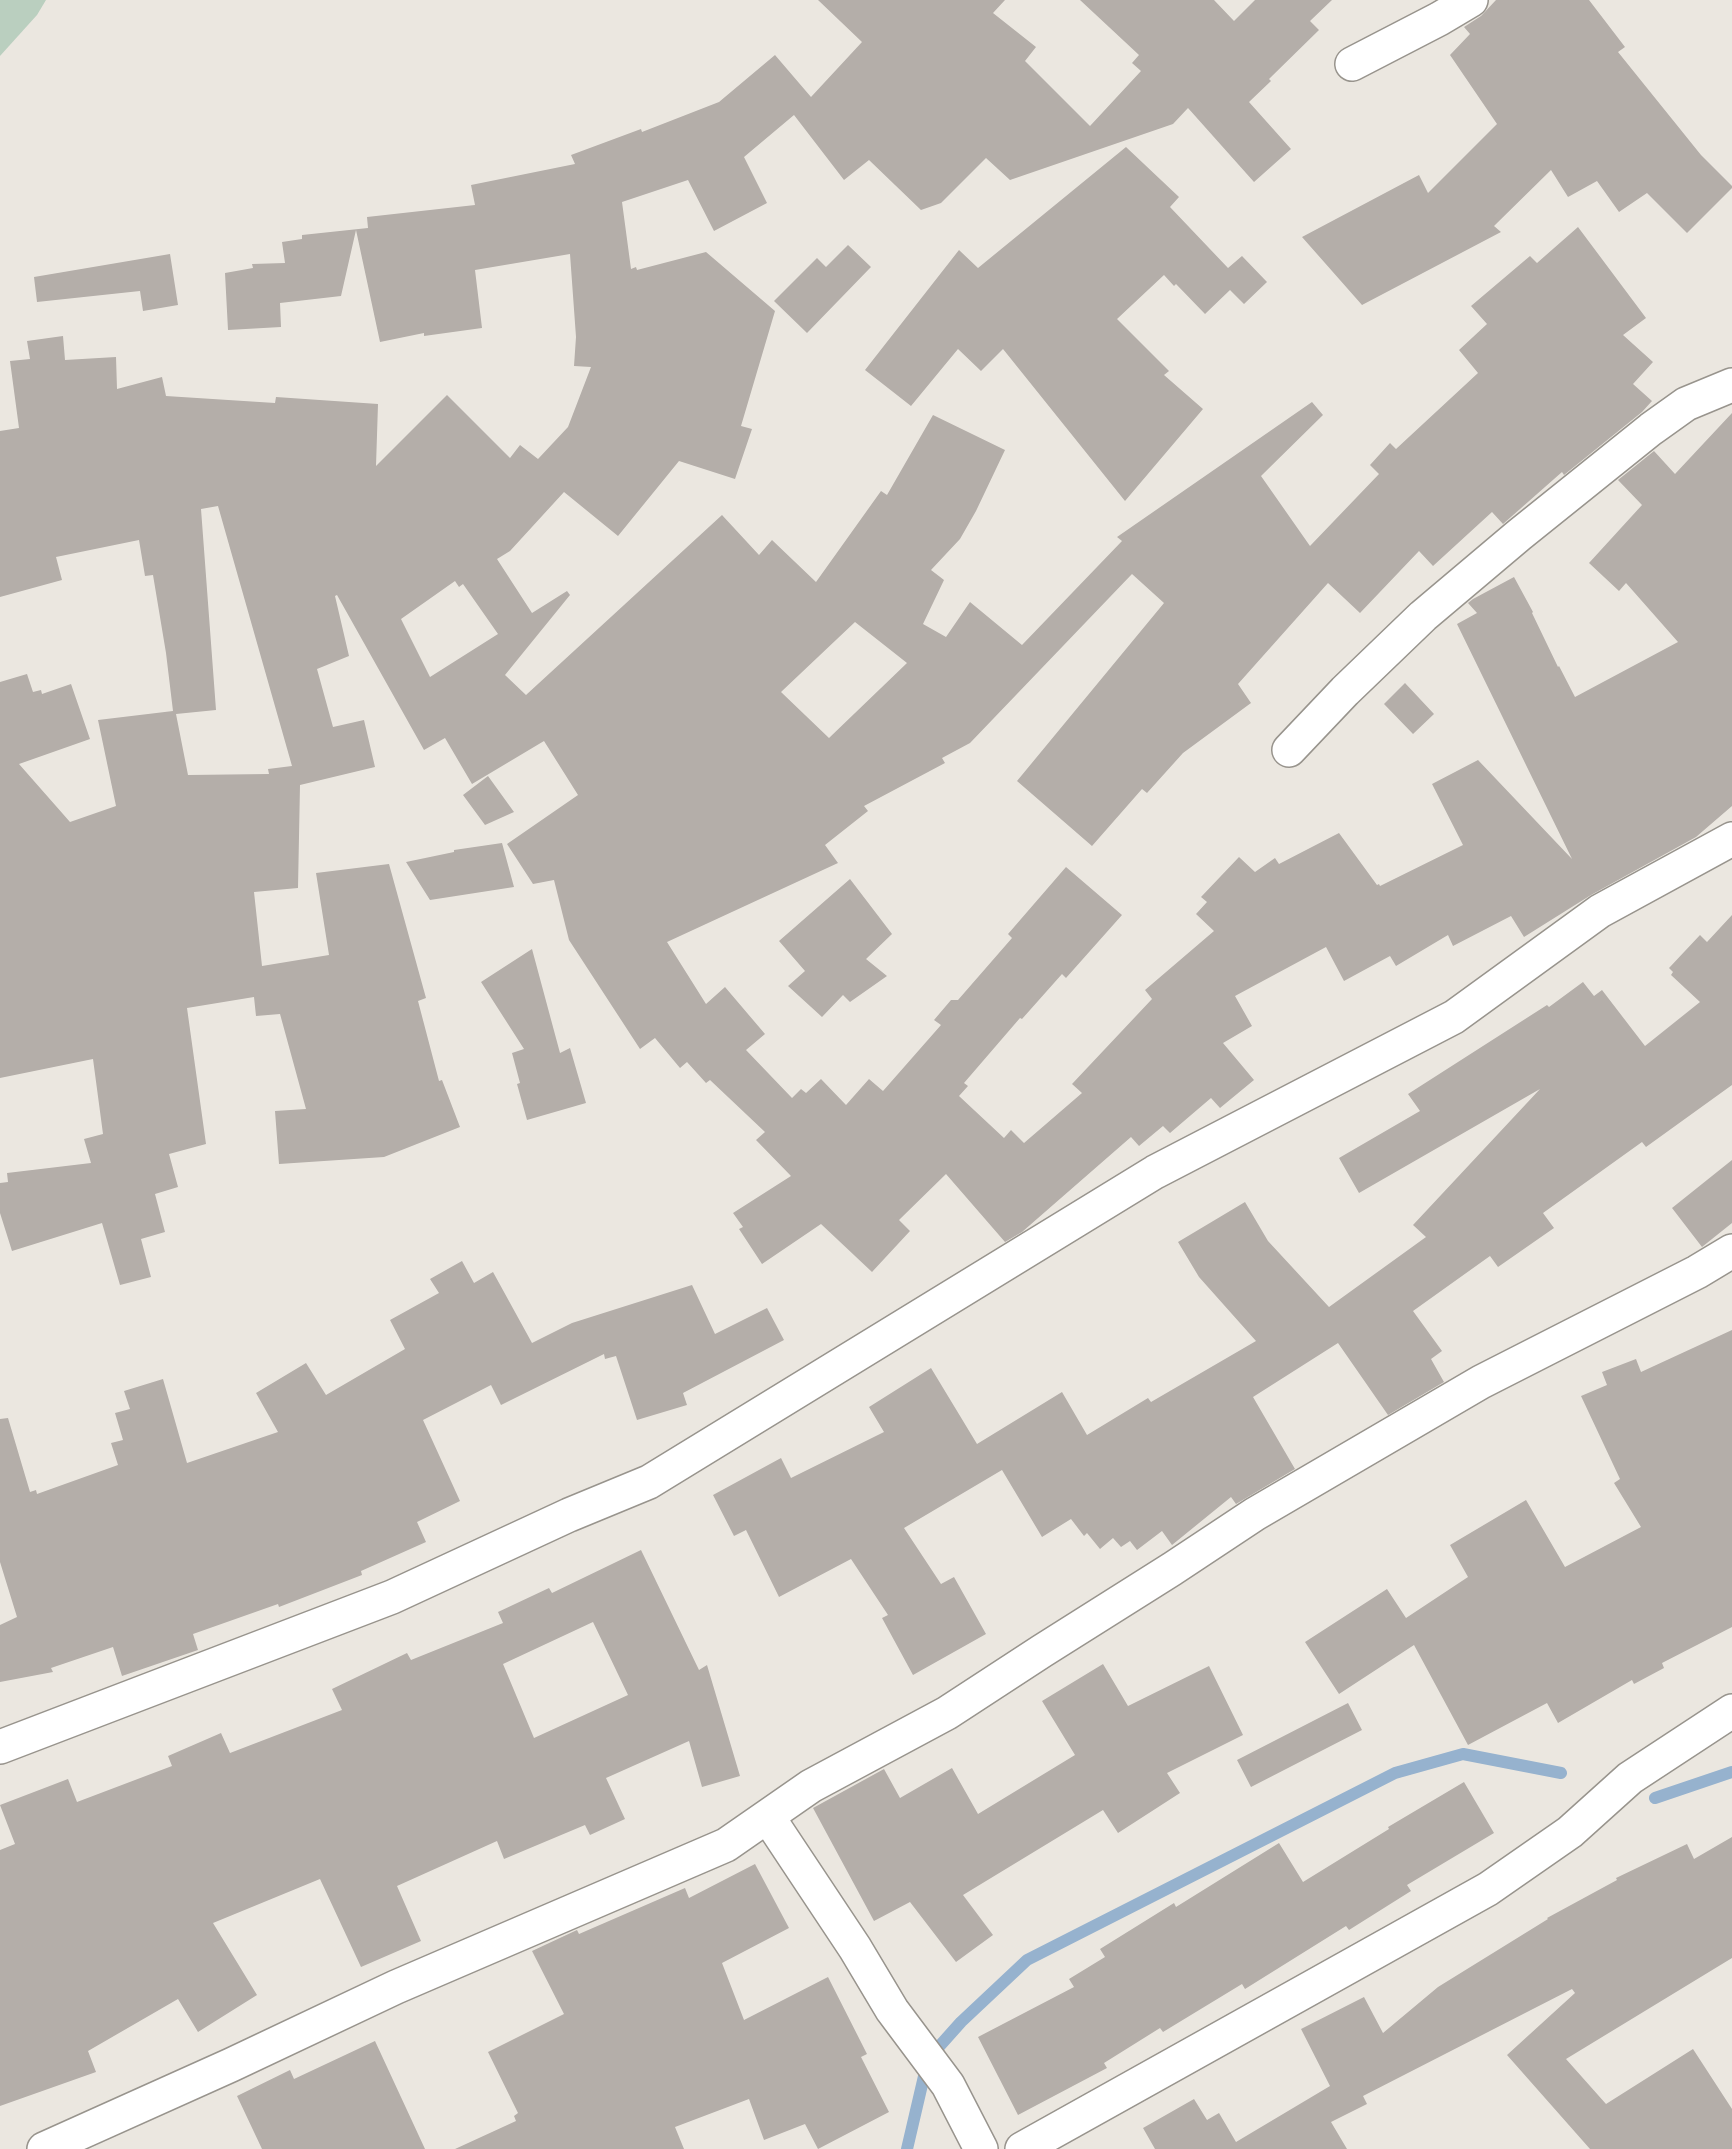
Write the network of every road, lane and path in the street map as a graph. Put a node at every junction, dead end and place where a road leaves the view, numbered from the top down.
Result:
1 (1471, 0) edge
2 (1352, 64) dead end
3 (1732, 385) edge
4 (1289, 750) dead end
5 (1732, 838) edge
6 (1732, 1251) edge
7 (1732, 1711) edge
8 (0, 1747) edge
9 (768, 1817) junction
10 (44, 2149) edge
11 (981, 2149) edge
12 (1022, 2149) edge

1 - 2 street
3 - 4 street
5 - 8 street
6 - 9 street
7 - 12 street
9 - 10 street
9 - 11 street

